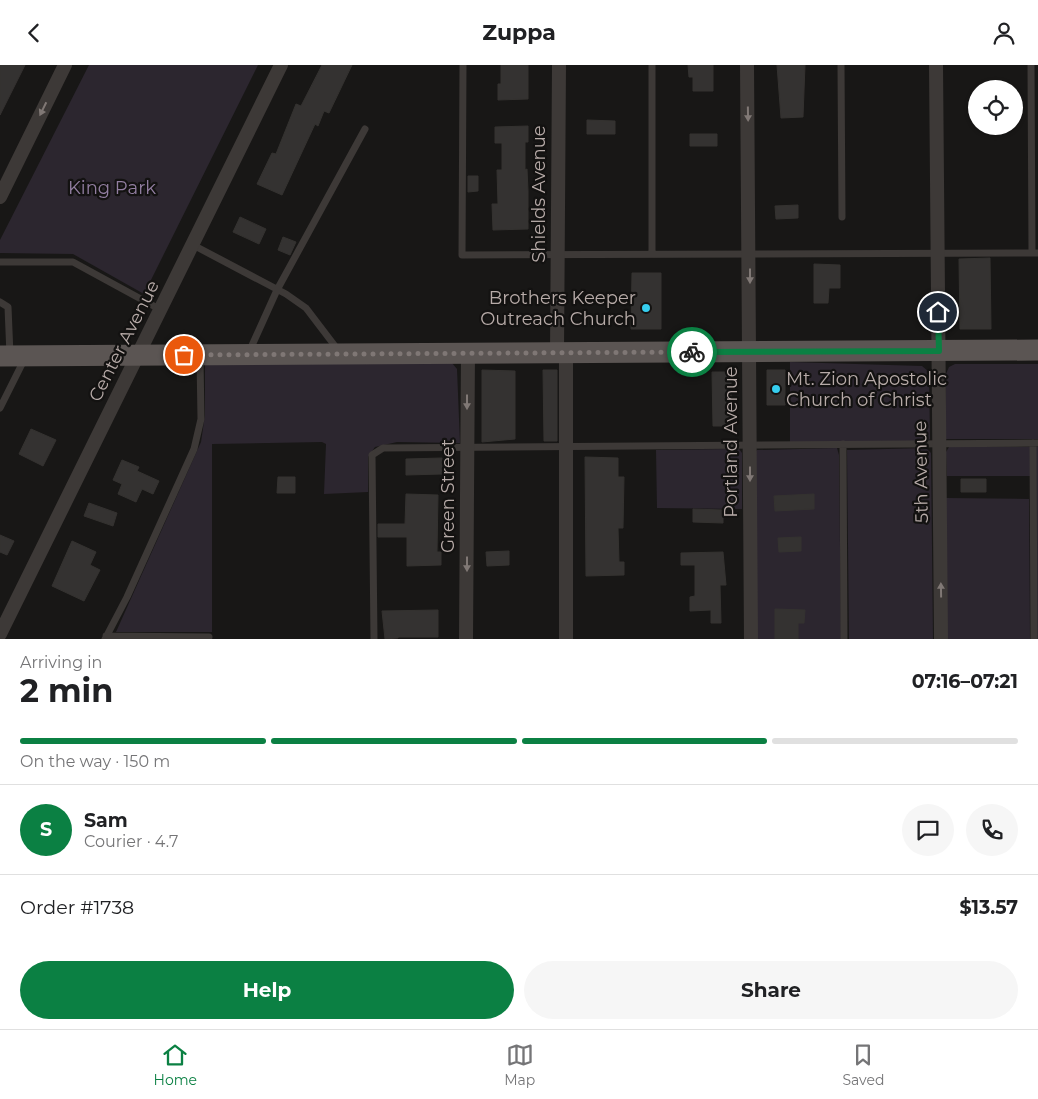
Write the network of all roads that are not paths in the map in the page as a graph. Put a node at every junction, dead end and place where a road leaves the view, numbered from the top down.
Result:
1 (65, 65) edge
2 (282, 65) edge
3 (463, 65) edge
4 (559, 65) edge
5 (652, 65) edge
6 (747, 65) edge
7 (841, 65) edge
8 (936, 65) edge
9 (1031, 65) edge
10 (365, 129) dead end
11 (0, 197) edge
12 (842, 217) dead end
13 (193, 245) junction
14 (938, 253) junction
15 (1035, 253) edge
16 (652, 254) junction
17 (558, 255) junction
18 (749, 255) junction
19 (0, 262) edge
20 (277, 290) junction
21 (0, 302) edge
22 (161, 310) junction
23 (0, 331) edge
24 (9, 331) junction
25 (1038, 350) edge
26 (939, 351) junction
27 (750, 352) junction
28 (468, 353) junction
29 (561, 353) junction
30 (248, 354) junction
31 (341, 354) junction
32 (138, 355) junction
33 (200, 355) junction
34 (12, 356) edge
35 (0, 408) edge
36 (1035, 443) edge
37 (844, 444) junction
38 (940, 444) junction
39 (467, 447) junction
40 (566, 447) junction
41 (750, 447) junction
42 (0, 634) edge
43 (209, 637) dead end
44 (106, 638) edge
45 (374, 639) edge
46 (466, 639) edge
47 (566, 639) edge
48 (751, 639) edge
49 (844, 639) edge
50 (941, 639) edge
51 (1034, 639) edge

1 -> 11 street
2 - 13 street, Center Avenue
3 - 17 lane
4 - 17 street, Shields Avenue
5 - 16 lane
6 -> 18 street, Portland Avenue
7 - 12 lane
8 - 14 street, 5th Avenue
9 - 15 lane
10 - 20 lane
13 - 20 lane
13 - 22 street, Center Avenue
14 - 15 lane
14 - 18 lane
14 - 26 street, 5th Avenue
16 - 17 lane
16 - 18 lane
17 - 29 street, Shields Avenue
18 -> 27 street, Portland Avenue
19 - 22 lane
20 - 30 lane
20 - 31 lane
21 - 24 lane
22 - 32 street, Center Avenue
23 - 24 lane
24 - 34 lane
25 - 26 main road
26 - 27 main road
26 - 38 street, 5th Avenue
27 - 29 main road
27 - 41 street, Portland Avenue
28 - 29 main road
28 - 31 main road
28 -> 39 street, Green Street
29 - 40 street, Shields Avenue
30 - 31 main road
30 - 33 main road
32 - 33 main road
32 - 34 main road
32 - 42 street, Center Avenue
33 - 44 lane
34 - 35 lane
36 - 38 lane
36 - 51 lane
37 - 38 lane
37 - 41 lane
37 - 49 lane
50 -> 38 street, 5th Avenue
39 - 40 lane
39 - 45 lane
39 -> 46 street, Green Street
40 - 41 lane
40 - 47 street, Shields Avenue
41 -> 48 street, Portland Avenue
43 - 44 lane

